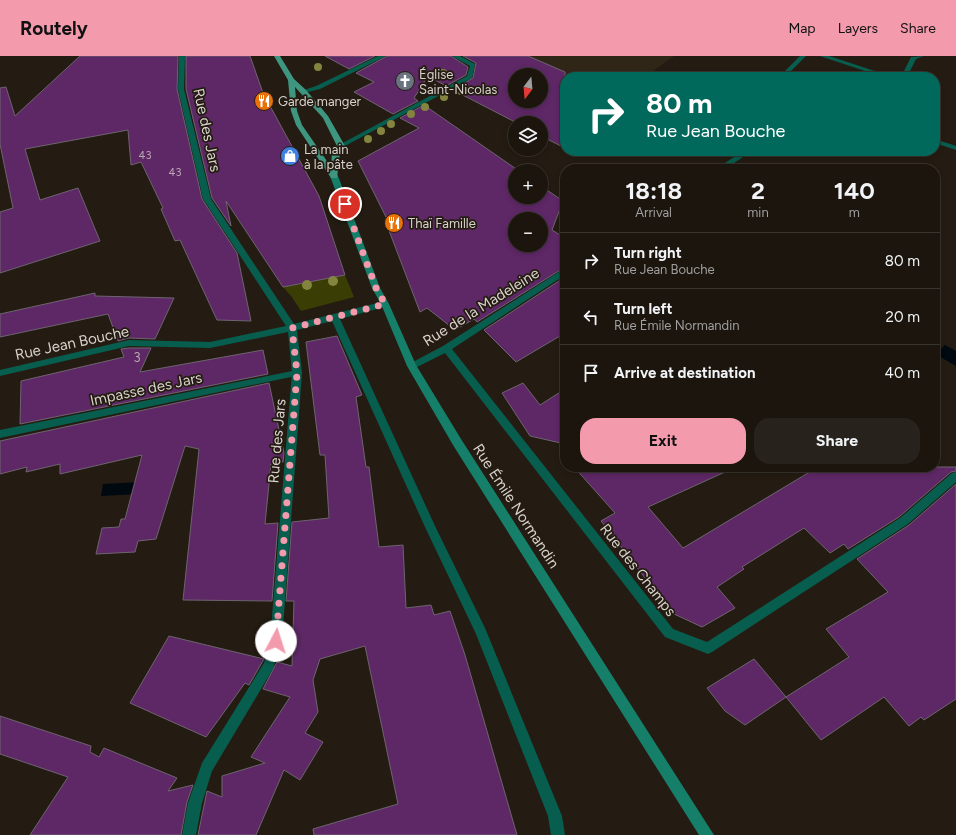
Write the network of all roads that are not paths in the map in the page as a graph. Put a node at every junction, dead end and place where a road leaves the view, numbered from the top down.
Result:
1 (182, 56) edge
2 (277, 56) edge
3 (383, 56) edge
4 (455, 56) edge
5 (803, 56) edge
6 (823, 56) edge
7 (921, 56) edge
8 (787, 72) edge
9 (874, 72) edge
10 (906, 72) edge
11 (291, 80) junction
12 (304, 91) junction
13 (940, 143) edge
14 (341, 146) junction
15 (956, 148) edge
16 (740, 156) edge
17 (728, 164) edge
18 (334, 176) junction
19 (560, 274) edge
20 (385, 304) junction
21 (335, 317) junction
22 (292, 328) junction
23 (446, 348) junction
24 (412, 366) junction
25 (0, 373) edge
26 (297, 373) junction
27 (0, 434) edge
28 (956, 476) edge
29 (189, 835) edge
30 (558, 835) edge
31 (707, 835) edge

1 - 22 street, Rue des Jars
2 - 11 main road, Rue Émile Normandin
3 - 12 street
4 - 14 street
5 - 8 street
6 - 9 street
7 - 10 street
11 - 12 main road, Rue Émile Normandin
11 - 18 main road, Rue Émile Normandin
12 - 14 main road, Rue Émile Normandin
13 - 15 street
14 - 18 main road, Rue Émile Normandin
16 - 17 street
18 - 20 main road, Rue Émile Normandin
19 - 23 street, Rue de la Madeleine
20 - 21 street, Rue Jean Bouche
20 - 24 main road, Rue Émile Normandin
21 - 22 street, Rue Jean Bouche
21 - 30 street
22 - 25 street, Rue Jean Bouche
22 - 26 street, Rue des Jars
23 - 24 street, Rue de la Madeleine
23 - 28 street, Rue des Champs
24 - 31 main road, Rue Émile Normandin
26 - 27 street, Impasse des Jars
26 - 29 street, Rue des Jars

